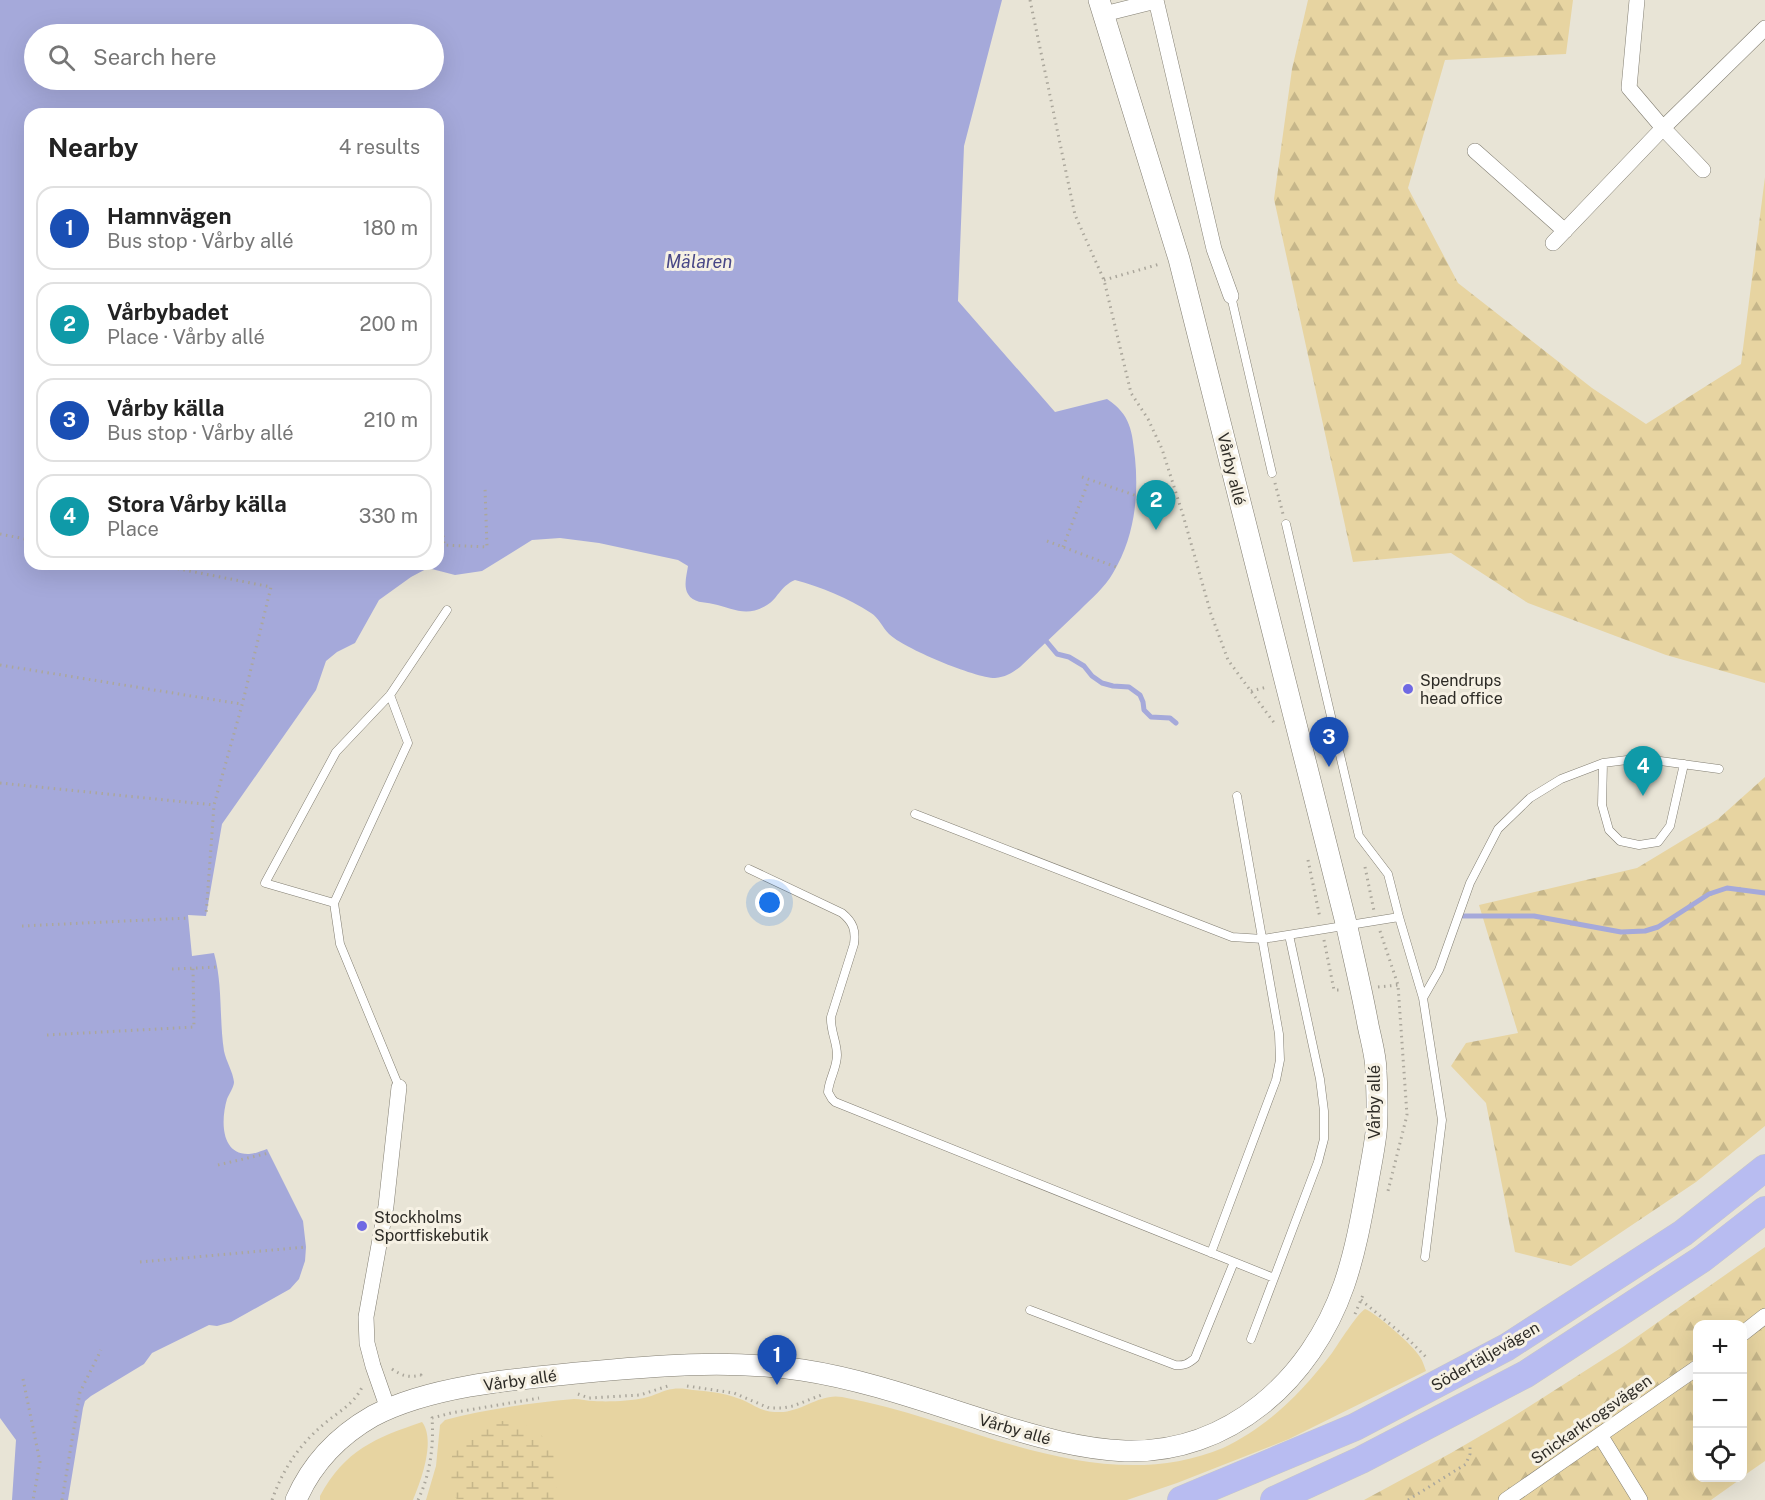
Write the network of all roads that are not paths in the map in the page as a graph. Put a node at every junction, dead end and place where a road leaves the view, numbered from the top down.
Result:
1 (1637, 0) edge
2 (1156, 1) edge
3 (1102, 7) edge
4 (1765, 28) edge
5 (1663, 128) junction
6 (1475, 151) dead end
7 (1703, 170) dead end
8 (1565, 231) junction
9 (1553, 243) dead end
10 (1231, 296) joint
11 (1272, 472) road end
12 (1286, 524) road end
13 (447, 610) dead end
14 (390, 695) junction
15 (1604, 763) junction
16 (1684, 764) junction
17 (1719, 769) dead end
18 (1237, 796) dead end
19 (915, 814) dead end
20 (749, 869) dead end
21 (334, 903) junction
22 (1399, 917) junction
23 (1347, 927) junction
24 (1289, 935) junction
25 (1263, 939) junction
26 (1423, 998) junction
27 (399, 1086) joint
28 (1765, 1168) edge
29 (1765, 1210) edge
30 (1211, 1252) junction
31 (1425, 1257) dead end
32 (1234, 1262) junction
33 (1274, 1278) junction
34 (1030, 1310) dead end
35 (1765, 1316) edge
36 (1747, 1331) edge
37 (1251, 1339) dead end
38 (1693, 1371) edge
39 (388, 1409) junction
40 (1600, 1435) junction
41 (296, 1500) edge
42 (1181, 1500) edge
43 (1274, 1500) edge
44 (1506, 1500) edge
45 (1640, 1500) edge

1 - 5 street
2 - 3 street, Vårby allé
2 - 10 street, Vårby allé
3 - 23 street, Vårby allé
4 - 5 street
5 - 7 street
5 - 8 street
6 - 8 street
8 - 9 street
10 - 11 lane
12 - 22 lane
13 - 14 lane
14 - 21 lane
14 - 21 lane
15 - 16 lane
15 - 16 lane
15 - 26 lane
16 - 17 lane
18 - 25 lane
19 - 25 lane
20 - 30 lane
21 - 27 lane
22 - 23 lane
22 - 26 lane
23 - 24 lane
23 - 39 street, Vårby allé
24 - 25 lane
24 - 33 lane
25 - 30 lane
26 - 31 lane
27 - 39 street
28 - 42 highway, Södertäljevägen
29 - 43 highway, Södertäljevägen
30 - 32 lane
32 - 33 lane
32 - 34 lane
33 - 37 lane
35 - 36 street
38 - 40 street, Snickarkrogsvägen
39 - 41 street, Vårby allé
40 - 44 street, Snickarkrogsvägen
40 - 45 street

